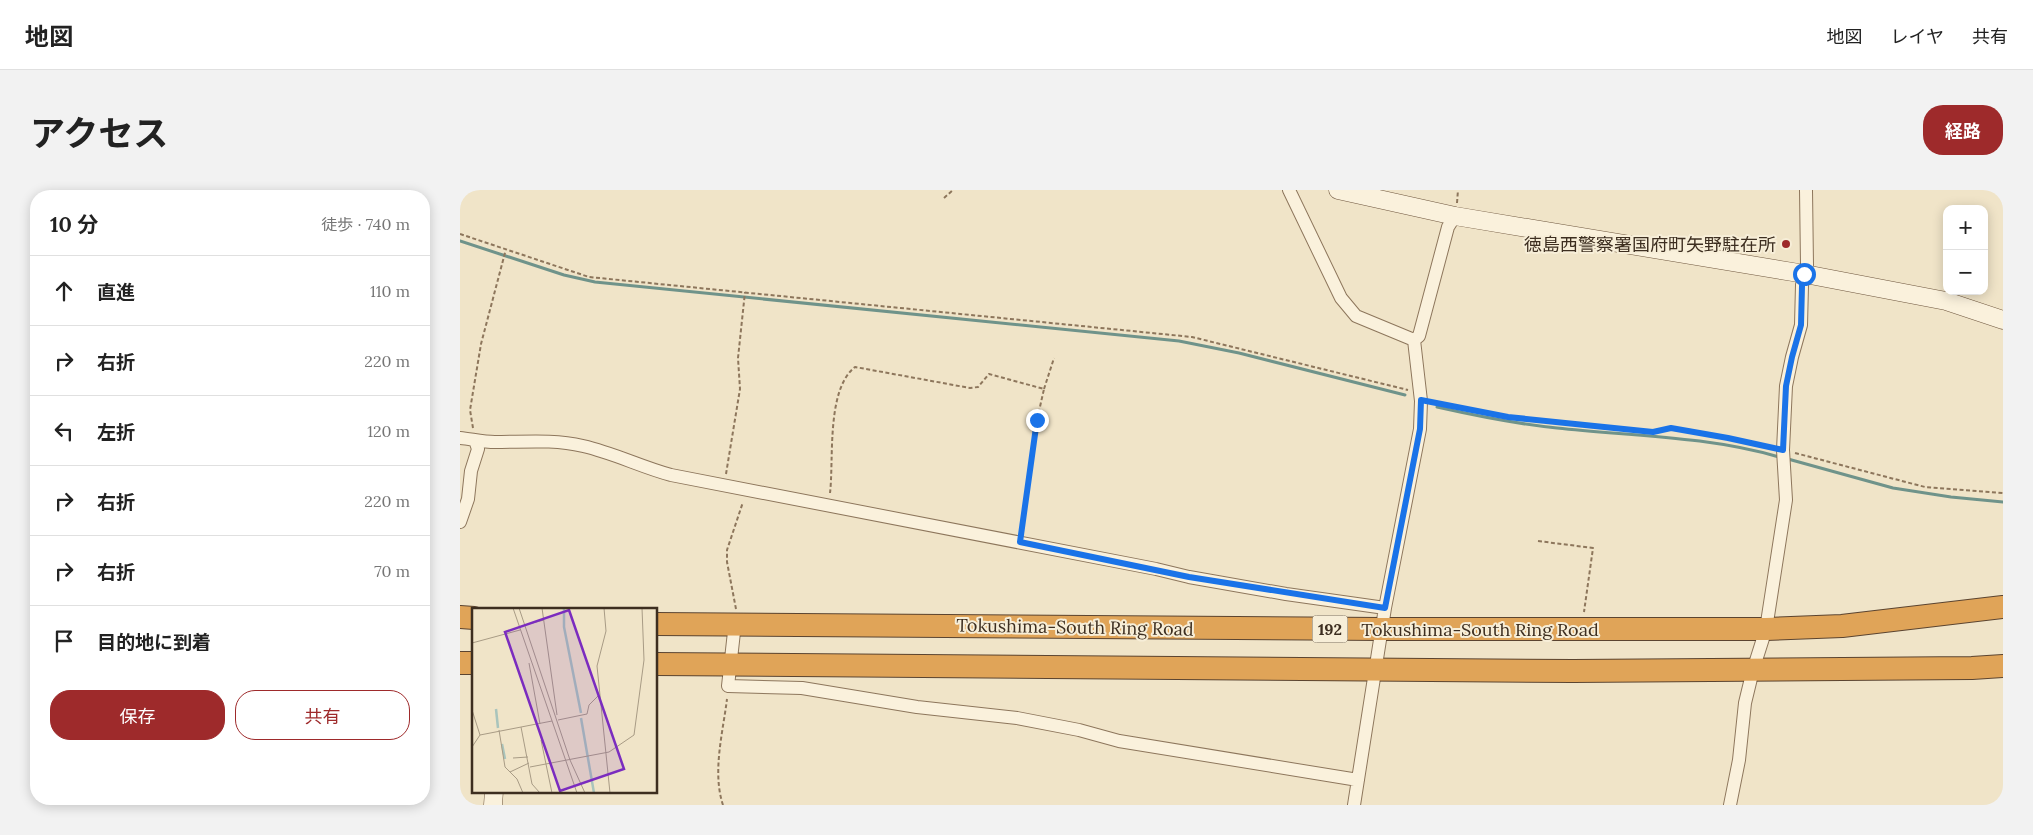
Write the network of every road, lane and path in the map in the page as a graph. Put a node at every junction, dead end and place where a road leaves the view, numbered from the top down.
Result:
1 (953, 190) edge
2 (1290, 190) edge
3 (1338, 190) edge
4 (1806, 190) edge
5 (944, 198) dead end
6 (1456, 216) junction
7 (460, 234) edge
8 (506, 248) junction
9 (1804, 274) junction
10 (745, 292) junction
11 (2003, 320) edge
12 (1414, 340) junction
13 (1054, 358) dead end
14 (1044, 389) junction
15 (1421, 397) junction
16 (460, 438) edge
17 (475, 440) junction
18 (1784, 456) junction
19 (724, 486) junction
20 (747, 490) junction
21 (2003, 493) edge
22 (828, 506) junction
23 (460, 522) edge
24 (1538, 541) dead end
25 (1020, 542) junction
26 (2003, 607) edge
27 (1383, 619) junction
28 (658, 624) edge
29 (735, 624) junction
30 (1582, 629) junction
31 (1766, 629) junction
32 (658, 664) edge
33 (2003, 666) edge
34 (1375, 670) junction
35 (1753, 670) junction
36 (730, 676) junction
37 (1358, 780) junction
38 (494, 792) edge
39 (493, 805) edge
40 (723, 805) edge
41 (1354, 805) edge
42 (1730, 805) edge

1 - 5 path
2 - 12 street
3 - 6 street
4 - 9 street
6 - 9 street
6 - 12 street
7 - 8 path
8 - 10 path
8 - 17 path
9 - 11 street
9 - 18 street
10 - 15 path
10 - 19 path
12 - 15 street
13 - 14 path
14 - 22 path
14 - 25 path
15 - 18 path
15 - 27 street
16 - 17 street
17 - 19 street
17 - 23 street
18 - 21 path
18 - 31 street
19 - 20 street
20 - 22 street
20 - 29 path
22 - 25 street
24 - 30 path
25 - 27 street
26 - 31 highway, Tokushima-South Ring Road / 192
27 - 29 highway, Tokushima-South Ring Road / 192
27 - 30 highway, Tokushima-South Ring Road / 192
27 - 34 street
28 - 29 highway, Tokushima-South Ring Road / 192
29 - 36 street
30 - 31 highway, Tokushima-South Ring Road / 192
31 - 35 street
32 - 36 highway
33 - 35 highway
34 - 35 highway
34 - 36 highway
34 - 37 street
35 - 42 street
36 - 37 street
36 - 40 path
37 - 41 street
38 - 39 street

